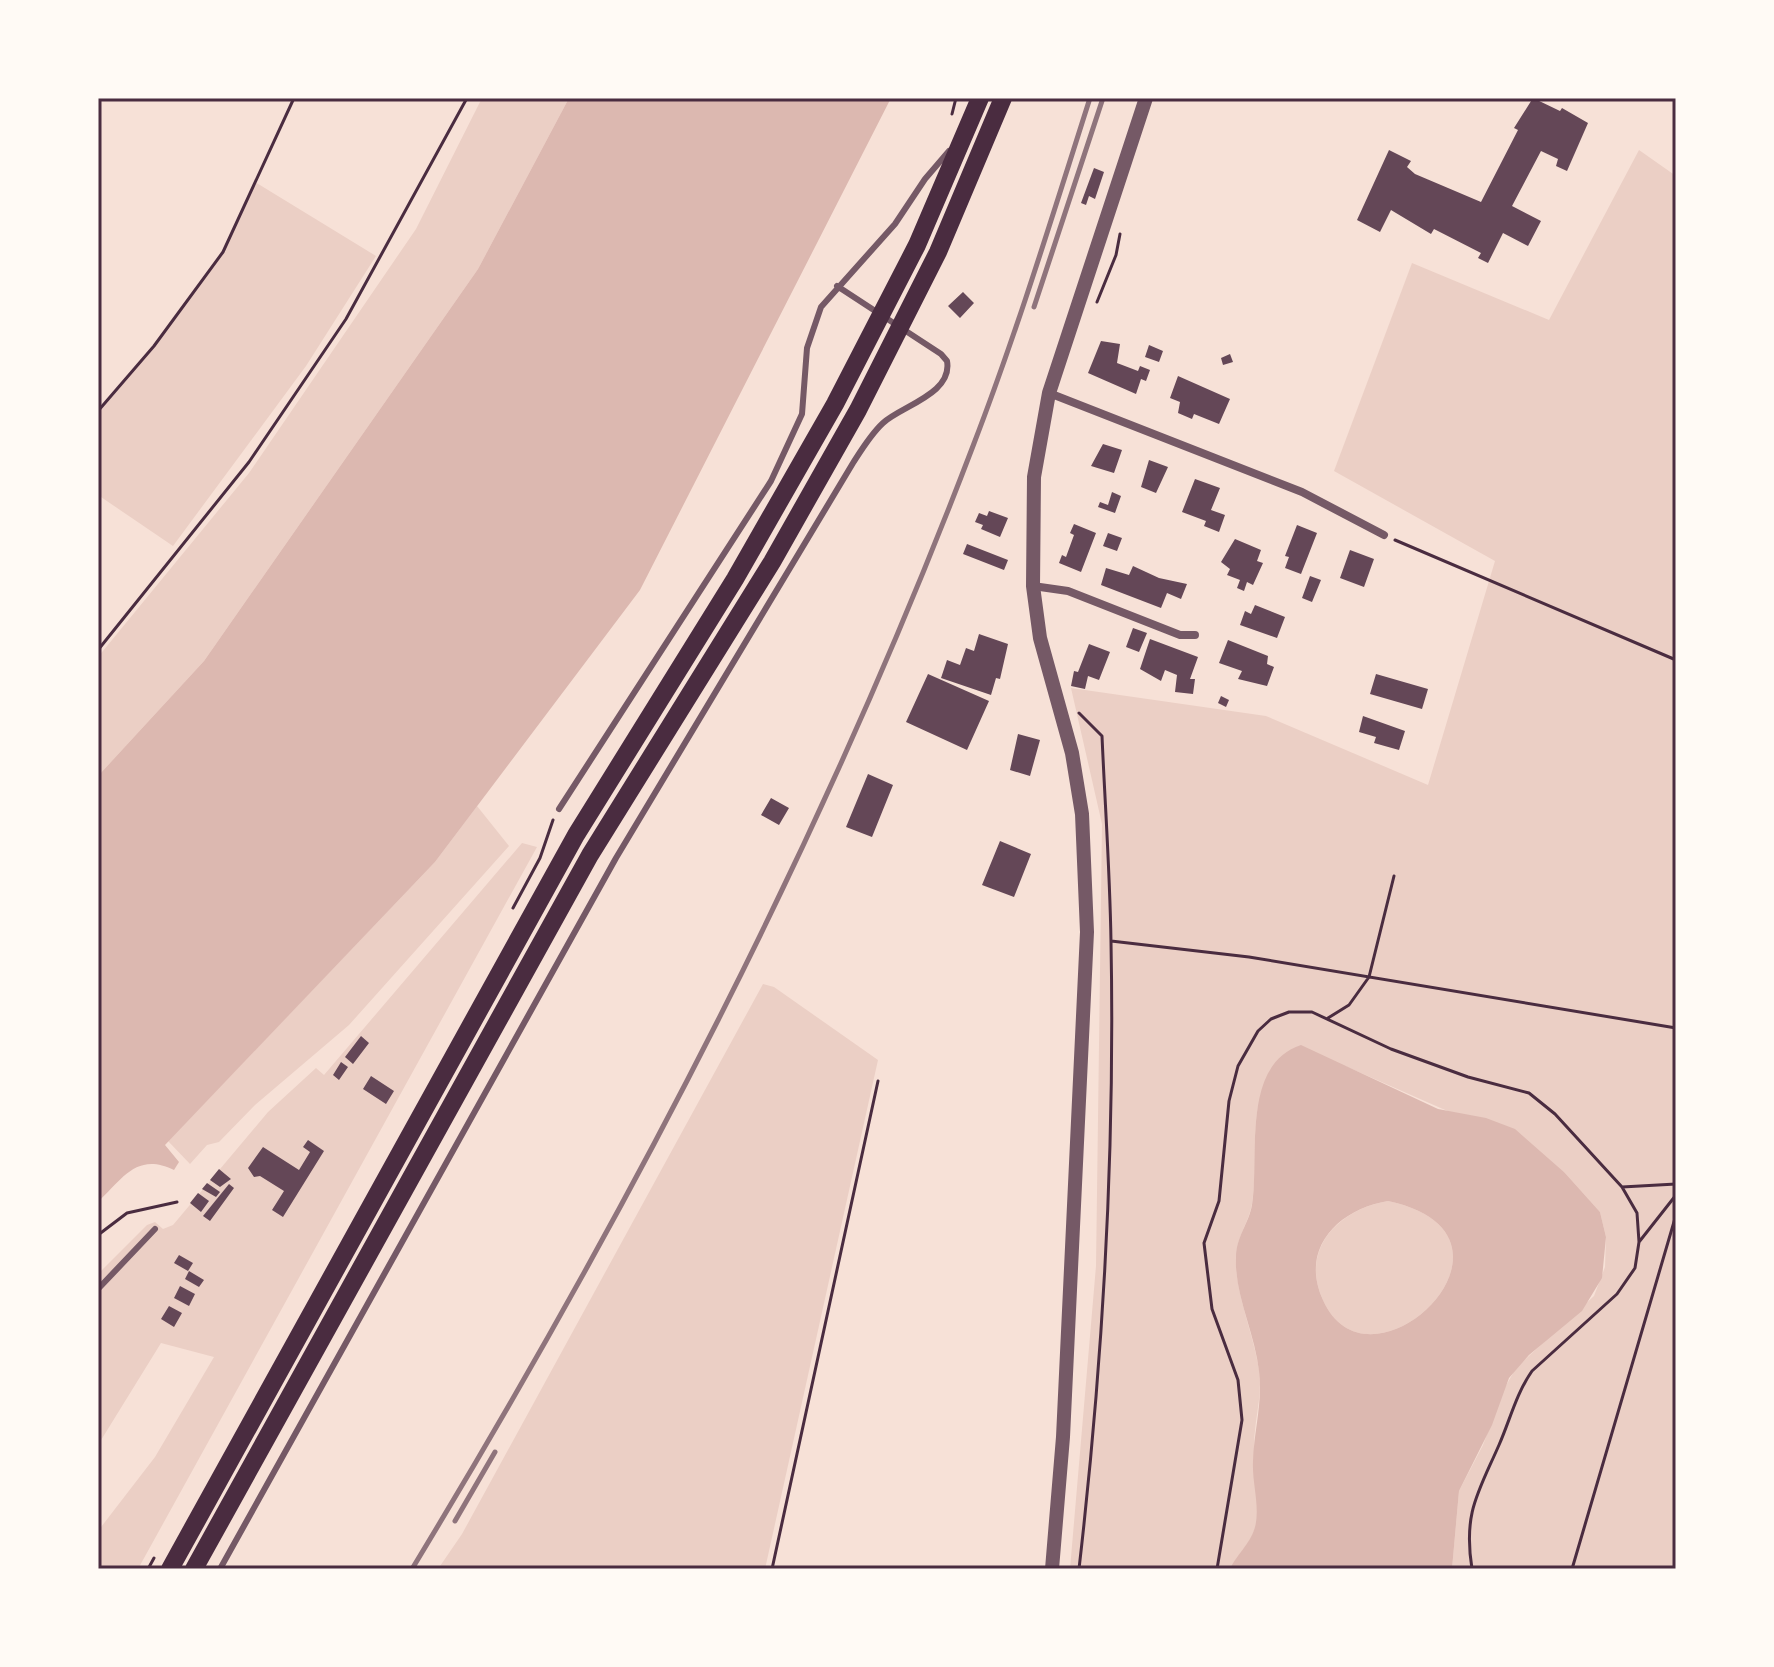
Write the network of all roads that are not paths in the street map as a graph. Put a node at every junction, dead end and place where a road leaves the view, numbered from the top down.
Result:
1 (980, 98) edge
2 (1003, 98) edge
3 (1146, 98) edge
4 (965, 134) junction
5 (837, 286) junction
6 (882, 316) junction
7 (901, 328) junction
8 (1049, 393) junction
9 (1384, 535) road end
10 (1033, 586) junction
11 (1195, 635) dead end
12 (559, 809) dead end
13 (155, 1229) dead end
14 (98, 1289) edge
15 (170, 1569) edge
16 (194, 1569) edge
17 (220, 1569) edge
18 (1052, 1569) edge

1 - 4 main road
2 - 7 main road
3 - 8 street
4 - 5 lane
4 - 6 main road
5 - 6 lane
5 - 12 lane
6 - 7 lane
6 - 15 main road
7 - 16 main road
7 - 17 lane
8 - 9 street
8 - 10 street
10 - 11 street
10 - 18 street
13 - 14 lane

